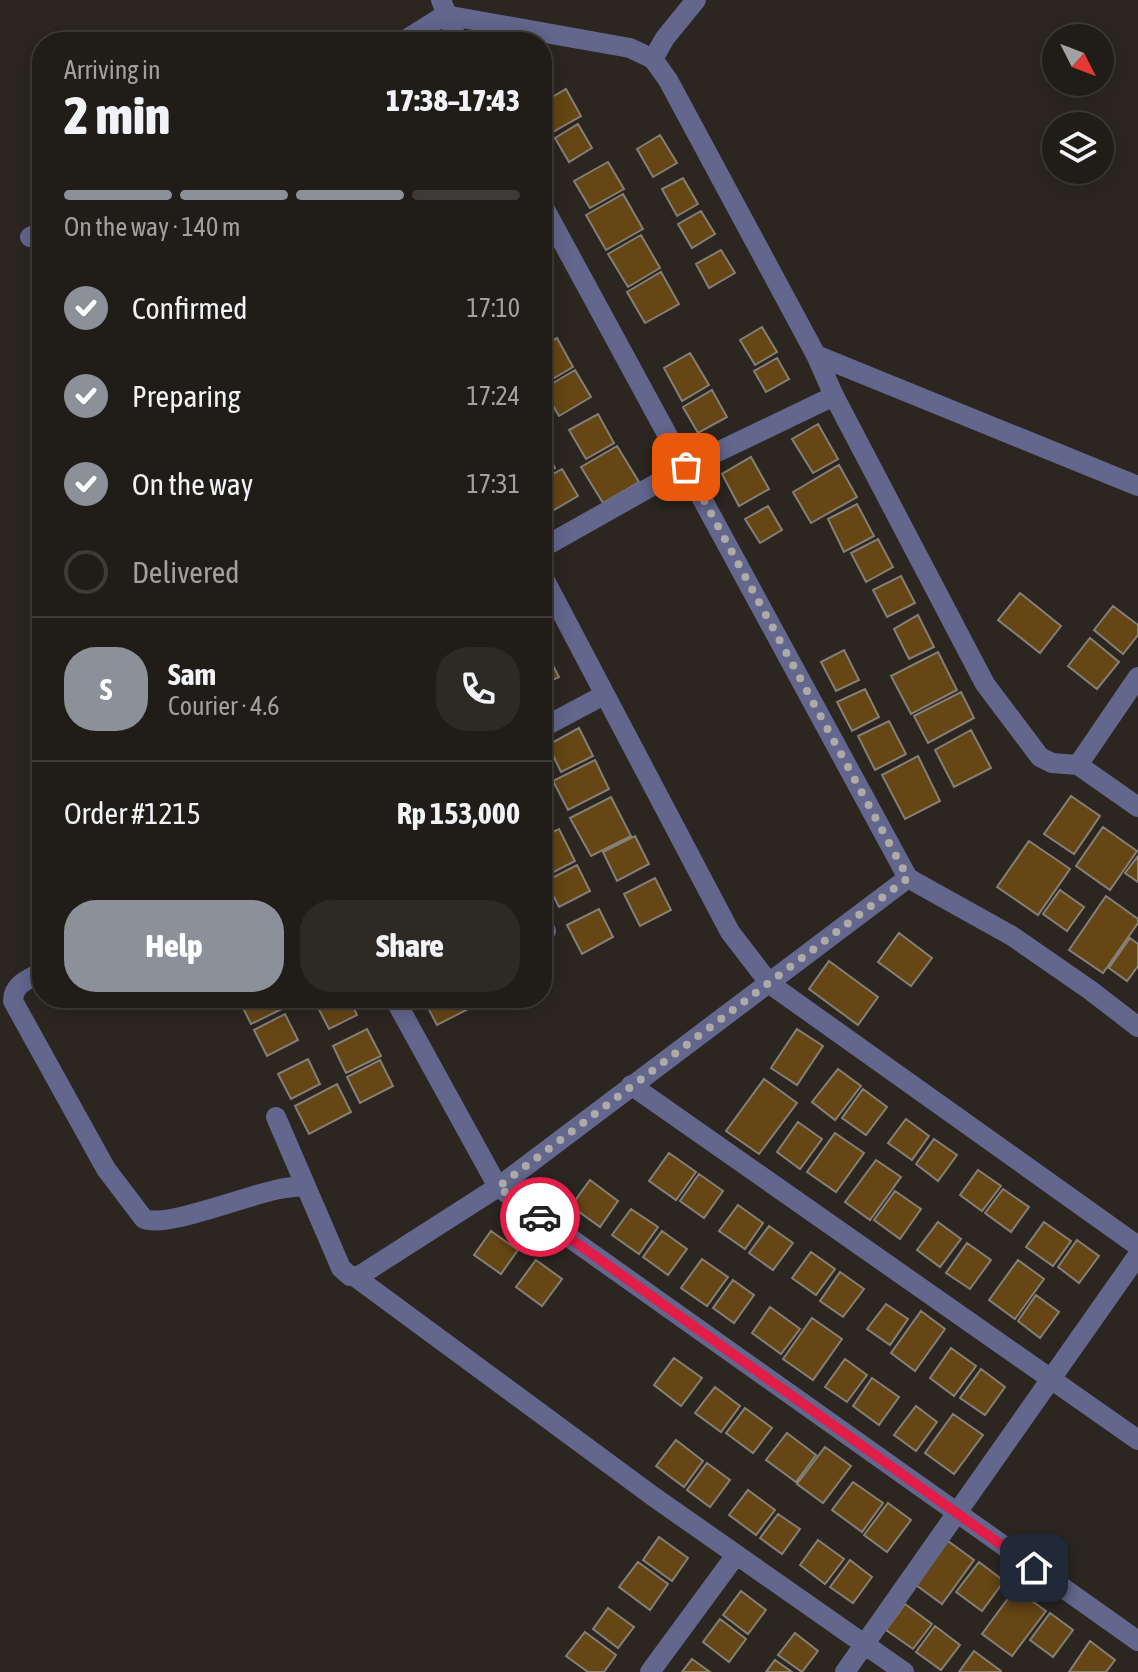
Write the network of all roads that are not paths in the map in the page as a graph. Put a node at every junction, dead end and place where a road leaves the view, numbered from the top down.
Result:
1 (696, 0) edge
2 (443, 8) edge
3 (414, 32) edge
4 (454, 32) edge
5 (653, 59) junction
6 (552, 222) edge
7 (816, 355) junction
8 (834, 396) junction
9 (686, 467) junction
10 (1138, 486) edge
11 (552, 542) edge
12 (552, 594) edge
13 (1138, 677) edge
14 (604, 695) junction
15 (552, 723) edge
16 (1078, 765) junction
17 (1138, 807) edge
18 (908, 878) junction
19 (32, 978) edge
20 (770, 984) junction
21 (400, 1008) edge
22 (1138, 1027) edge
23 (631, 1085) junction
24 (276, 1117) dead end
25 (305, 1186) junction
26 (498, 1187) junction
27 (1138, 1246) edge
28 (1138, 1255) edge
29 (354, 1276) junction
30 (1051, 1378) junction
31 (1138, 1440) edge
32 (955, 1513) junction
33 (736, 1555) junction
34 (1138, 1641) edge
35 (864, 1644) junction
36 (650, 1672) edge
37 (845, 1672) edge
38 (904, 1672) edge

1 - 5 street
2 - 3 street
2 - 4 street
2 - 5 street
5 - 7 street
6 - 9 street
7 - 8 street
7 - 10 street
8 - 9 street
8 - 16 street
9 - 11 street
9 - 18 street
12 - 14 street
13 - 16 street
14 - 15 street
14 - 20 street
16 - 17 street
18 - 20 street
18 - 22 street
19 - 25 street
20 - 23 street
20 - 27 street
21 - 26 street
23 - 26 street
23 - 30 street
24 - 25 street
25 - 29 street
26 - 29 street
26 - 32 street
28 - 30 street
29 - 33 street
30 - 31 street
30 - 32 street
32 - 34 street
32 - 35 street
33 - 35 street
33 - 36 street
35 - 37 street
35 - 38 street

